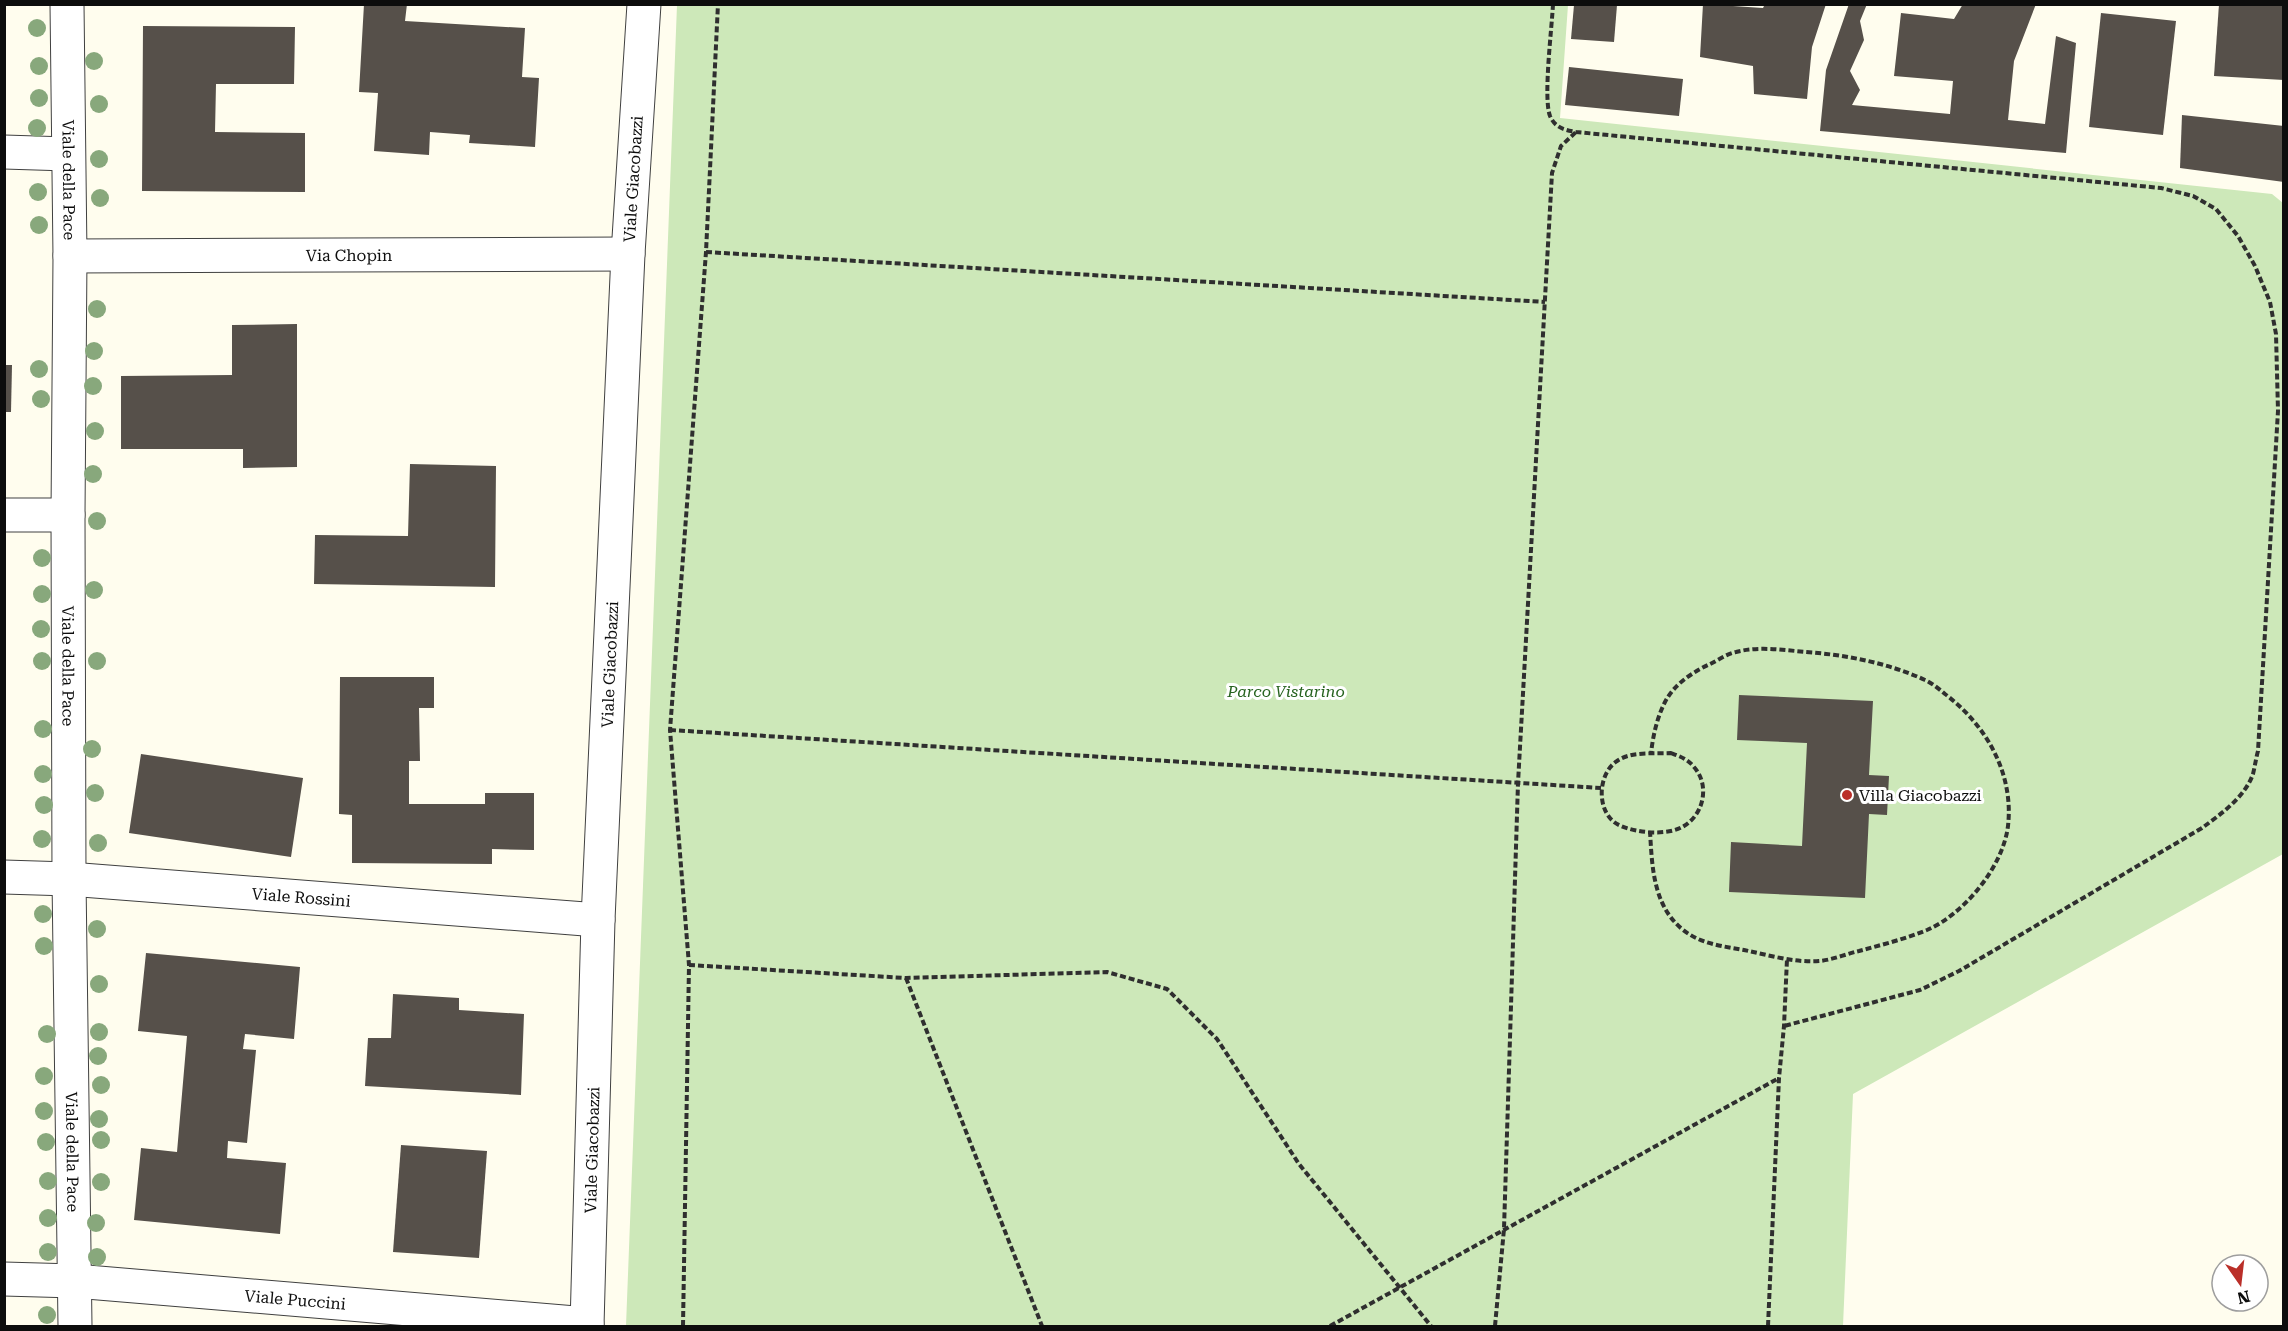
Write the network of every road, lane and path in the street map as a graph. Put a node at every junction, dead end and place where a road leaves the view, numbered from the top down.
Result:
1 (67, 4) edge
2 (644, 4) edge
3 (718, 4) edge
4 (1553, 4) edge
5 (1576, 132) junction
6 (4, 152) edge
7 (68, 154) junction
8 (706, 252) junction
9 (628, 254) junction
10 (70, 256) junction
11 (1545, 302) junction
12 (2278, 411) junction
13 (2283, 414) edge
14 (4, 515) edge
15 (68, 515) junction
16 (670, 730) junction
17 (1651, 754) junction
18 (1518, 783) junction
19 (1601, 788) junction
20 (1650, 831) junction
21 (4, 877) edge
22 (69, 879) junction
23 (597, 920) junction
24 (1787, 959) junction
25 (689, 965) junction
26 (906, 978) junction
27 (1784, 1026) junction
28 (1779, 1078) junction
29 (1504, 1229) junction
30 (4, 1279) edge
31 (75, 1281) junction
32 (1401, 1288) junction
33 (587, 1325) edge
34 (75, 1326) edge
35 (683, 1326) edge
36 (1042, 1326) edge
37 (1330, 1326) edge
38 (1431, 1326) edge
39 (1495, 1326) edge
40 (1768, 1326) edge

1 - 7 street, Viale della Pace
2 - 9 street, Viale Giacobazzi
3 - 8 path
4 - 5 path
5 - 11 path
5 - 12 path
6 - 7 street
7 - 10 street, Viale della Pace
8 - 11 path
8 - 16 path
9 - 10 street, Via Chopin
9 - 23 street, Viale Giacobazzi
10 - 15 street, Viale della Pace
11 - 18 path
12 - 13 path
12 - 27 path
14 - 15 street
15 - 22 street, Viale della Pace
16 - 18 path
16 - 25 path
17 - 19 path
17 - 20 path
17 - 24 path
18 - 19 path
18 - 29 path
19 - 20 path
20 - 24 path
21 - 22 street, Viale Rossini
22 - 23 street, Viale Rossini
22 - 31 street, Viale della Pace
23 - 33 street, Viale Giacobazzi
24 - 27 path
25 - 26 path
25 - 35 path
26 - 32 path
26 - 36 path
27 - 28 path
28 - 29 path
28 - 40 path
29 - 32 path
29 - 39 path
30 - 31 street, Viale Puccini
31 - 33 street, Viale Puccini
31 - 34 street, Viale della Pace
32 - 37 path
32 - 38 path

